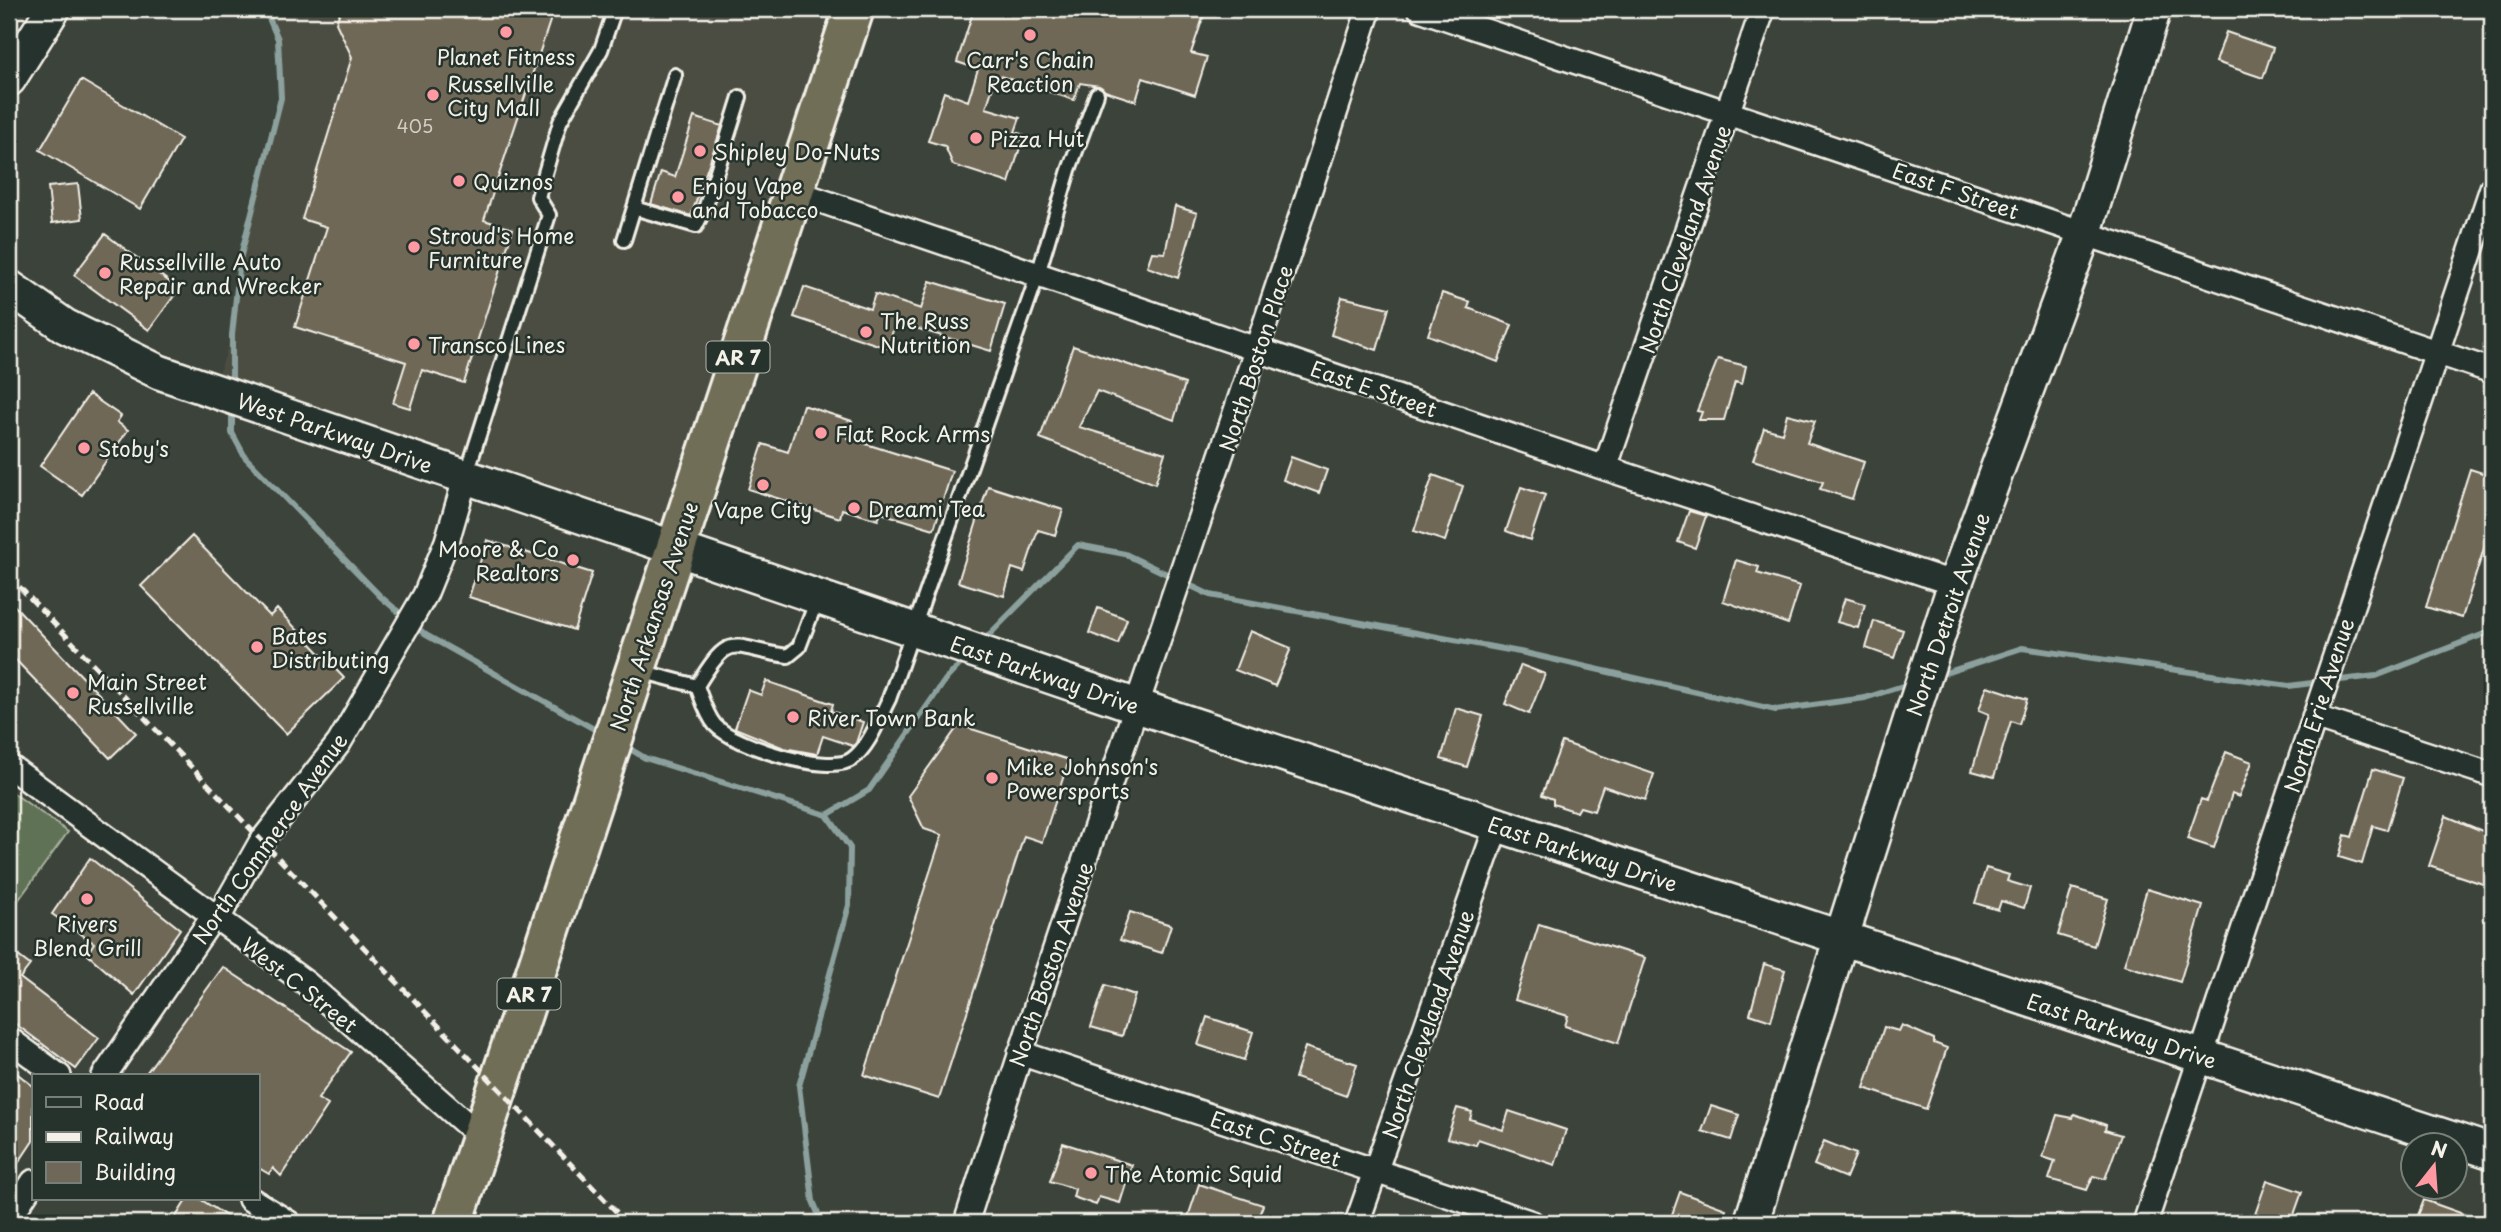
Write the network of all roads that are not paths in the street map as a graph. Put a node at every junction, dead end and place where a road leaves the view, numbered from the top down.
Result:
1 (53, 9) edge
2 (615, 9) edge
3 (854, 9) edge
4 (1369, 9) edge
5 (1420, 9) edge
6 (1763, 9) edge
7 (2154, 9) edge
8 (675, 75) dead end
9 (9, 79) edge
10 (1097, 94) dead end
11 (740, 97) dead end
12 (1727, 113) junction
13 (2492, 187) edge
14 (792, 191) junction
15 (634, 208) junction
16 (2084, 234) junction
17 (624, 240) dead end
18 (1038, 274) junction
19 (9, 288) edge
20 (1259, 348) junction
21 (2437, 353) junction
22 (2492, 371) edge
23 (1605, 468) junction
24 (466, 476) junction
25 (676, 547) junction
26 (1955, 584) junction
27 (819, 596) junction
28 (913, 629) junction
29 (635, 669) junction
30 (697, 686) junction
31 (1137, 706) junction
32 (2316, 710) junction
33 (9, 766) edge
34 (2492, 775) edge
35 (1497, 825) junction
36 (213, 917) junction
37 (1842, 939) junction
38 (9, 1040) edge
39 (1020, 1053) junction
40 (2202, 1055) junction
41 (56, 1074) edge
42 (105, 1074) edge
43 (481, 1137) junction
44 (2492, 1152) edge
45 (1375, 1171) junction
46 (32, 1184) edge
47 (252, 1200) edge
48 (9, 1219) edge
49 (289, 1223) edge
50 (453, 1223) edge
51 (966, 1223) edge
52 (1357, 1223) edge
53 (1532, 1223) edge
54 (1751, 1223) edge
55 (2146, 1223) edge

1 - 9 main road
2 - 24 lane
3 - 14 highway, North Arkansas Avenue / AR 7
4 - 20 street, North Boston Place
5 - 12 street, East F Street
6 - 12 street, North Cleveland Avenue
7 - 16 main road, North Detroit Avenue
8 - 15 lane
10 - 18 lane
11 - 15 lane
12 - 16 street, East F Street
12 - 23 street, North Cleveland Avenue
13 - 21 street, North Erie Avenue
14 - 18 street, East E Street
14 - 25 highway, North Arkansas Avenue / AR 7
15 - 17 lane
16 - 21 street, East F Street
16 - 26 main road, North Detroit Avenue
18 - 20 street, East E Street
18 - 28 lane
19 - 24 main road, West Parkway Drive
20 - 23 street, East E Street
20 - 31 street, North Boston Place
21 - 22 street, East F Street
21 - 32 street, North Erie Avenue
23 - 26 street, East E Street
24 - 25 main road, West Parkway Drive
24 - 36 street, North Commerce Avenue
25 - 27 main road, East Parkway Drive
25 - 29 highway, North Arkansas Avenue / AR 7
26 - 37 main road, North Detroit Avenue
27 - 28 main road, East Parkway Drive
27 - 30 lane
28 - 30 lane
28 - 31 main road, East Parkway Drive
29 - 30 lane
29 - 43 highway, North Arkansas Avenue / AR 7
31 - 35 main road, East Parkway Drive
31 - 39 street, North Boston Avenue
32 - 34 street
32 - 40 street, North Erie Avenue
33 - 36 street, West C Street
35 - 37 main road, East Parkway Drive
35 - 45 street, North Cleveland Avenue
36 - 42 street, North Commerce Avenue
36 - 43 street, West C Street
37 - 40 main road, East Parkway Drive
37 - 54 main road, North Detroit Avenue
38 - 41 street
39 - 45 street, East C Street
39 - 51 street, North Boston Avenue
40 - 44 main road, East Parkway Drive
40 - 55 street, North Erie Avenue
43 - 50 highway, North Arkansas Avenue / AR 7
45 - 52 street, North Cleveland Avenue
45 - 53 street, East C Street
46 - 48 street
47 - 49 street

